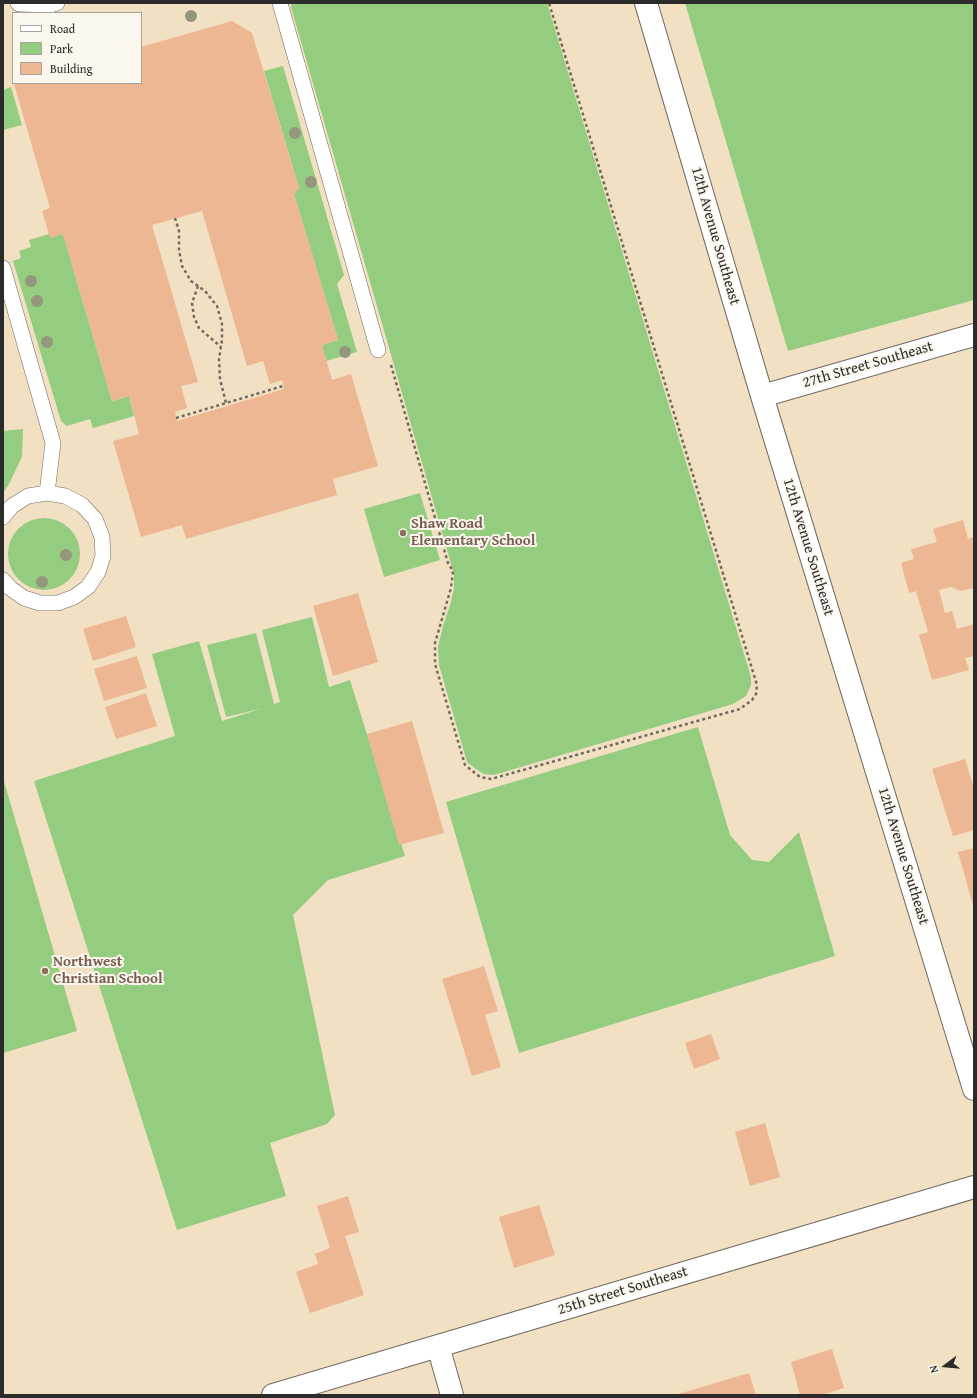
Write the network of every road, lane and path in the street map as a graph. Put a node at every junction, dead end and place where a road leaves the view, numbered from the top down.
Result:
1 (18, 3) edge
2 (57, 3) edge
3 (280, 3) edge
4 (549, 3) edge
5 (646, 3) edge
6 (175, 218) dead end
7 (3, 268) edge
8 (198, 286) junction
9 (974, 335) edge
10 (221, 347) junction
11 (378, 350) dead end
12 (283, 386) dead end
13 (762, 396) junction
14 (226, 403) junction
15 (176, 418) dead end
16 (47, 493) junction
17 (3, 517) edge
18 (448, 563) dead end
19 (3, 581) edge
20 (974, 1089) edge
21 (974, 1187) edge
22 (438, 1346) junction
23 (273, 1395) edge
24 (452, 1395) edge

1 - 2 lane
3 - 11 lane
4 - 18 path
5 - 13 street, 12th Avenue Southeast
6 - 8 path
7 - 16 lane
8 - 10 path
8 - 10 path
9 - 13 street, 27th Street Southeast
10 - 14 path
12 - 14 path
13 - 20 street, 12th Avenue Southeast
14 - 15 path
16 - 17 lane
16 - 19 lane
21 - 22 street, 25th Street Southeast
22 - 23 street, 25th Street Southeast
22 - 24 street

